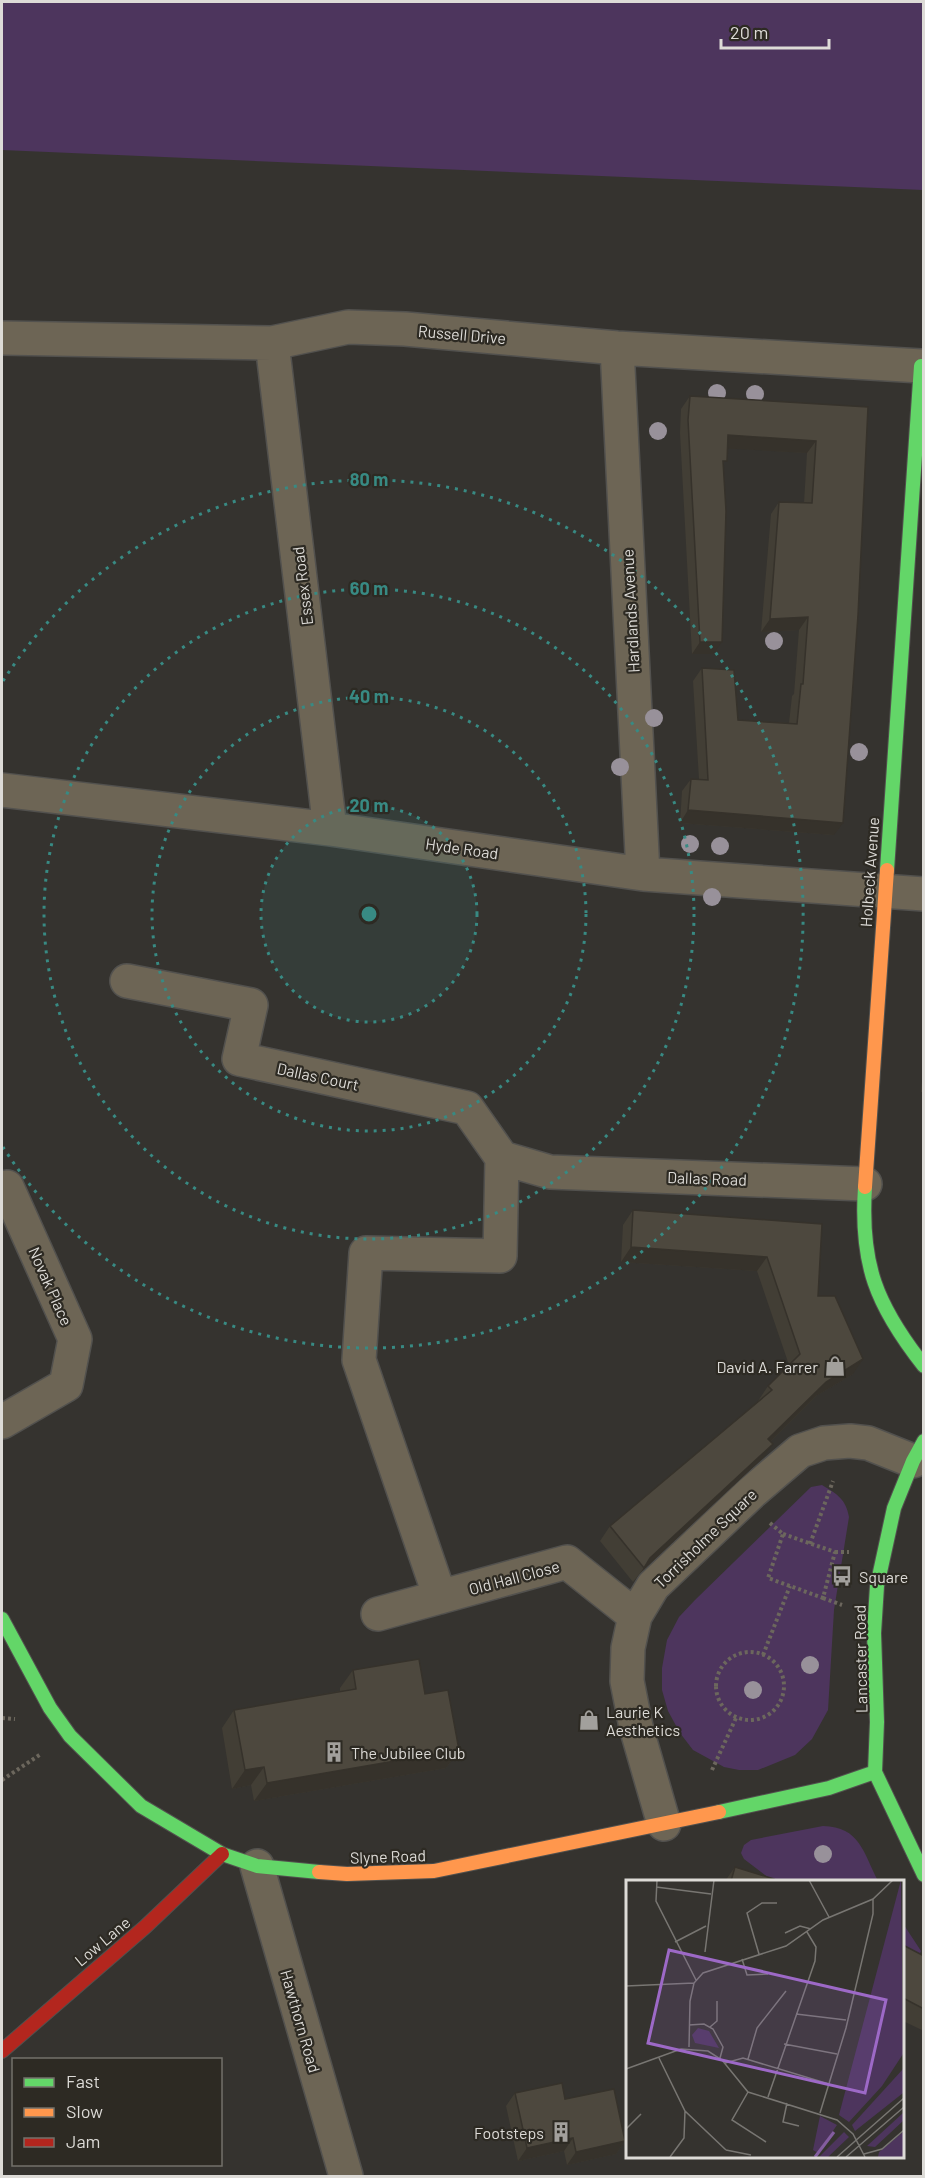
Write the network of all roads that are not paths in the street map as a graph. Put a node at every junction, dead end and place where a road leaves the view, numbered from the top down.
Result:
1 (2, 338) edge
2 (272, 343) junction
3 (617, 348) junction
4 (922, 366) edge
5 (2, 790) edge
6 (330, 829) junction
7 (643, 874) junction
8 (885, 892) junction
9 (924, 894) edge
10 (127, 981) dead end
11 (502, 1158) junction
12 (865, 1184) junction
13 (7, 1188) dead end
14 (924, 1366) edge
15 (2, 1422) edge
16 (918, 1451) edge
17 (440, 1597) junction
18 (378, 1614) dead end
19 (635, 1616) junction
20 (2, 1619) edge
21 (875, 1772) junction
22 (664, 1824) junction
23 (222, 1854) junction
24 (257, 1866) junction
25 (924, 1875) edge
26 (2, 2051) edge
27 (346, 2176) edge

1 - 2 street, Russell Drive
2 - 3 street, Russell Drive
2 - 6 street, Essex Road
3 - 4 street, Russell Drive
3 - 7 street, Hardlands Avenue
4 - 8 street, Holbeck Avenue
5 - 6 street, Hyde Road
6 - 7 street, Hyde Road
7 - 8 street, Hyde Road
8 - 9 street, Hyde Road
8 - 12 street, Holbeck Avenue
10 - 11 street, Dallas Court
11 - 12 street, Dallas Road
11 - 17 street
12 - 14 street, Holbeck Avenue
13 - 15 street, Novak Place
16 - 19 street, Torrisholme Square
16 - 21 street, Lancaster Road
17 - 18 street, Old Hall Close
17 - 19 street, Old Hall Close
19 - 22 street, Torrisholme Square
20 - 23 street, Slyne Road
21 - 22 street, Slyne Road
21 - 25 street, Lancaster Road
22 - 24 street, Slyne Road
23 - 24 street, Slyne Road
23 - 26 street, Low Lane
24 - 27 street, Hawthorn Road

